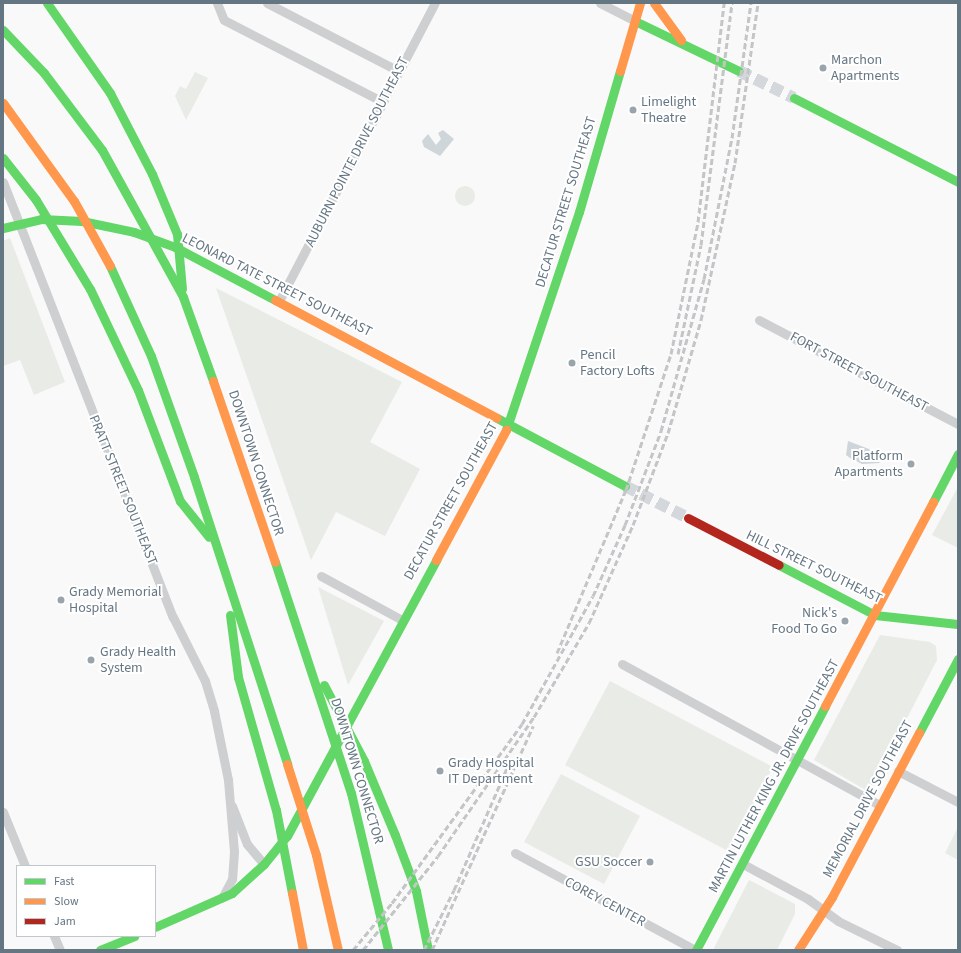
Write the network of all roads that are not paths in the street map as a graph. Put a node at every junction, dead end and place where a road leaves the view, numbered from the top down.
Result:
1 (47, 3) edge
2 (217, 3) edge
3 (267, 3) edge
4 (435, 3) edge
5 (600, 3) edge
6 (640, 3) edge
7 (654, 3) edge
8 (635, 21) junction
9 (3, 30) edge
10 (686, 46) junction
11 (399, 71) junction
12 (739, 71) tunnel mouth
13 (794, 98) tunnel mouth
14 (383, 102) junction
15 (3, 103) edge
16 (3, 158) edge
17 (957, 179) edge
18 (3, 182) edge
19 (18, 222) junction
20 (3, 228) edge
21 (183, 297) junction
22 (279, 301) junction
23 (760, 320) dead end
24 (510, 423) junction
25 (958, 424) edge
26 (958, 454) edge
27 (624, 486) tunnel mouth
28 (688, 518) tunnel mouth
29 (214, 544) junction
30 (321, 576) dead end
31 (225, 578) junction
32 (875, 615) junction
33 (402, 620) junction
34 (958, 624) edge
35 (300, 636) junction
36 (958, 659) edge
37 (622, 664) dead end
38 (798, 760) junction
39 (898, 771) junction
40 (229, 797) junction
41 (958, 802) edge
42 (880, 805) junction
43 (3, 812) edge
44 (515, 853) dead end
45 (264, 864) junction
46 (743, 864) junction
47 (25, 865) edge
48 (222, 898) junction
49 (823, 910) junction
50 (156, 927) edge
51 (54, 937) edge
52 (132, 937) edge
53 (60, 950) edge
54 (100, 950) edge
55 (303, 950) edge
56 (338, 950) edge
57 (388, 950) edge
58 (428, 950) edge
59 (696, 950) edge
60 (798, 950) edge
61 (897, 950) edge

1 - 21 main road
2 - 14 street
3 - 11 street
4 - 11 street, AUBURN POINTE DRIVE SOUTHEAST
5 - 8 street
6 - 8 main road, DECATUR STREET SOUTHEAST
7 - 10 main road
8 - 10 main road
8 - 24 main road, DECATUR STREET SOUTHEAST
9 - 21 main road, DOWNTOWN CONNECTOR
10 - 12 main road
11 - 14 street, AUBURN POINTE DRIVE SOUTHEAST
13 - 17 main road
14 - 22 street, AUBURN POINTE DRIVE SOUTHEAST
15 - 29 main road
16 - 29 main road
18 - 19 street, PRATT STREET SOUTHEAST
19 - 20 main road, LEONARD TATE STREET SOUTHEAST
19 - 22 main road, LEONARD TATE STREET SOUTHEAST
19 - 40 street, PRATT STREET SOUTHEAST
21 - 35 main road, DOWNTOWN CONNECTOR
22 - 24 main road, LEONARD TATE STREET SOUTHEAST
23 - 25 street, FORT STREET SOUTHEAST
24 - 27 main road
24 - 33 main road, DECATUR STREET SOUTHEAST
26 - 32 main road, MARTIN LUTHER KING JR. DRIVE SOUTHEAST
28 - 32 main road, HILL STREET SOUTHEAST
29 - 31 main road
30 - 33 street
31 - 55 main road
31 - 56 main road
32 - 34 main road, HILL STREET SOUTHEAST
32 - 38 main road, MARTIN LUTHER KING JR. DRIVE SOUTHEAST
33 - 45 main road, DECATUR STREET SOUTHEAST
35 - 57 main road, DOWNTOWN CONNECTOR
35 - 58 main road
36 - 39 main road, MEMORIAL DRIVE SOUTHEAST
37 - 38 street
38 - 42 street
38 - 46 main road, MARTIN LUTHER KING JR. DRIVE SOUTHEAST
39 - 41 street
39 - 42 main road, MEMORIAL DRIVE SOUTHEAST
40 - 45 street
40 - 48 street, PRATT STREET SOUTHEAST
42 - 49 main road, MEMORIAL DRIVE SOUTHEAST
43 - 47 street
44 - 59 street, COREY CENTER
45 - 48 main road, DECATUR STREET SOUTHEAST
46 - 49 street
46 - 59 main road, MARTIN LUTHER KING JR. DRIVE SOUTHEAST
48 - 50 main road, DECATUR STREET SOUTHEAST
49 - 60 main road, MEMORIAL DRIVE SOUTHEAST
49 - 61 street
51 - 53 street
52 - 54 main road

